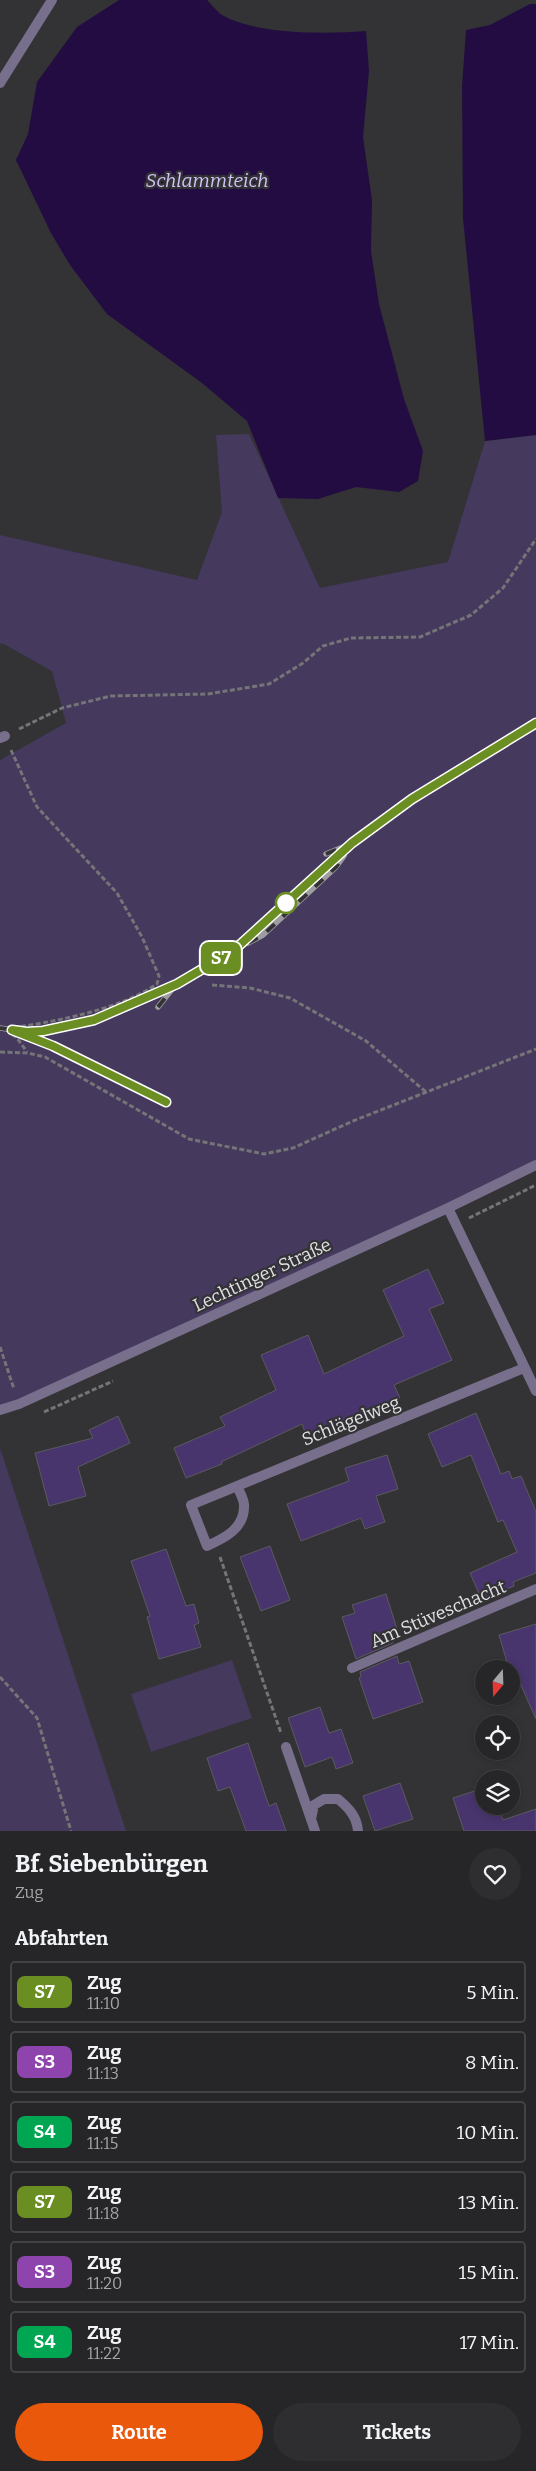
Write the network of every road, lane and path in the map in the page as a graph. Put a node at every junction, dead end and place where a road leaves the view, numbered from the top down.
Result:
1 (52, 0) edge
2 (0, 83) edge
3 (536, 539) edge
4 (2, 737) edge
5 (212, 985) dead end
6 (536, 1049) edge
7 (0, 1052) edge
8 (28, 1052) junction
9 (426, 1092) junction
10 (536, 1165) edge
11 (448, 1208) junction
12 (0, 1347) edge
13 (524, 1368) junction
14 (536, 1391) edge
15 (19, 1404) junction
16 (0, 1410) edge
17 (237, 1486) junction
18 (214, 1542) junction
19 (536, 1589) edge
20 (352, 1668) dead end
21 (0, 1677) edge
22 (286, 1747) joint
23 (311, 1819) junction
24 (71, 1831) edge
25 (315, 1831) edge
26 (358, 1831) edge

1 - 2 street
3 - 4 path
4 - 8 path
5 - 9 path
6 - 9 path
7 - 8 path
8 - 9 path
10 - 11 street, Lechtinger Straße
11 - 13 street
11 - 15 street, Lechtinger Straße
12 - 15 path
13 - 14 street
13 - 17 street, Schlägelweg
15 - 16 street, Lechtinger Straße
17 - 18 street
17 - 18 street, Schlägelweg
18 - 22 path
19 - 20 street, Am Stüveschacht
21 - 24 path
22 - 23 street
23 - 25 street
23 - 26 street

